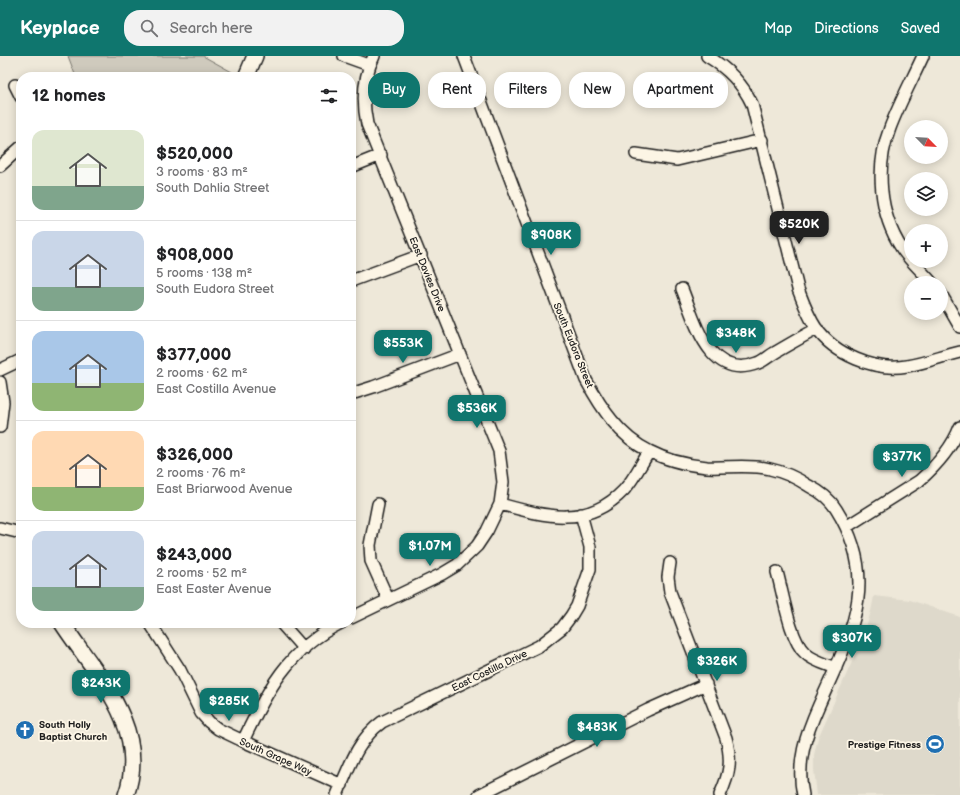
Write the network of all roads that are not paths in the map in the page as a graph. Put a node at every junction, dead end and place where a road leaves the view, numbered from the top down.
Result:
1 (255, 56) edge
2 (344, 56) edge
3 (464, 56) edge
4 (706, 56) edge
5 (923, 56) edge
6 (372, 61) edge
7 (248, 72) edge
8 (762, 140) junction
9 (16, 152) edge
10 (636, 154) dead end
11 (381, 155) junction
12 (356, 165) edge
13 (0, 166) edge
14 (421, 255) junction
15 (925, 276) edge
16 (356, 279) edge
17 (682, 289) dead end
18 (948, 306) edge
19 (960, 327) edge
20 (817, 329) junction
21 (960, 352) edge
22 (460, 354) junction
23 (16, 362) edge
24 (0, 370) edge
25 (0, 382) edge
26 (356, 393) edge
27 (0, 427) edge
28 (960, 427) edge
29 (649, 452) junction
30 (378, 504) dead end
31 (500, 504) junction
32 (581, 514) junction
33 (846, 527) junction
34 (0, 528) edge
35 (16, 532) edge
36 (670, 563) dead end
37 (778, 572) dead end
38 (388, 599) junction
39 (356, 615) edge
40 (65, 628) edge
41 (153, 628) edge
42 (285, 628) edge
43 (333, 628) edge
44 (304, 649) junction
45 (836, 668) junction
46 (706, 684) junction
47 (243, 741) junction
48 (340, 790) edge
49 (126, 795) edge
50 (479, 795) edge
51 (720, 795) edge
52 (803, 795) edge

1 - 7 street
2 - 6 street, East Davies Drive
3 - 29 street, South Eudora Street
4 - 8 street
5 - 15 street
6 - 11 street, East Davies Drive
8 - 10 street
8 - 20 street
9 - 13 street
11 - 12 street
11 - 14 street, East Davies Drive
14 - 16 street
14 - 22 street, East Davies Drive
17 - 20 street
18 - 19 street
20 - 21 street
22 - 26 street
22 - 31 street, East Davies Drive
23 - 24 street
25 - 27 street
28 - 33 street
29 - 32 street
29 - 33 street, South Eudora Street
30 - 38 street
31 - 32 street
31 - 38 street, East Davies Drive
32 - 48 street, East Costilla Drive
33 - 45 street, South Eudora Street
34 - 35 street
36 - 46 street
37 - 45 street
38 - 39 street, East Davies Drive
40 - 49 street
41 - 47 street, South Grape Way
42 - 44 street
43 - 44 street
44 - 47 street
45 - 52 street, South Eudora Street
46 - 50 street
46 - 51 street
47 - 48 street, South Grape Way

